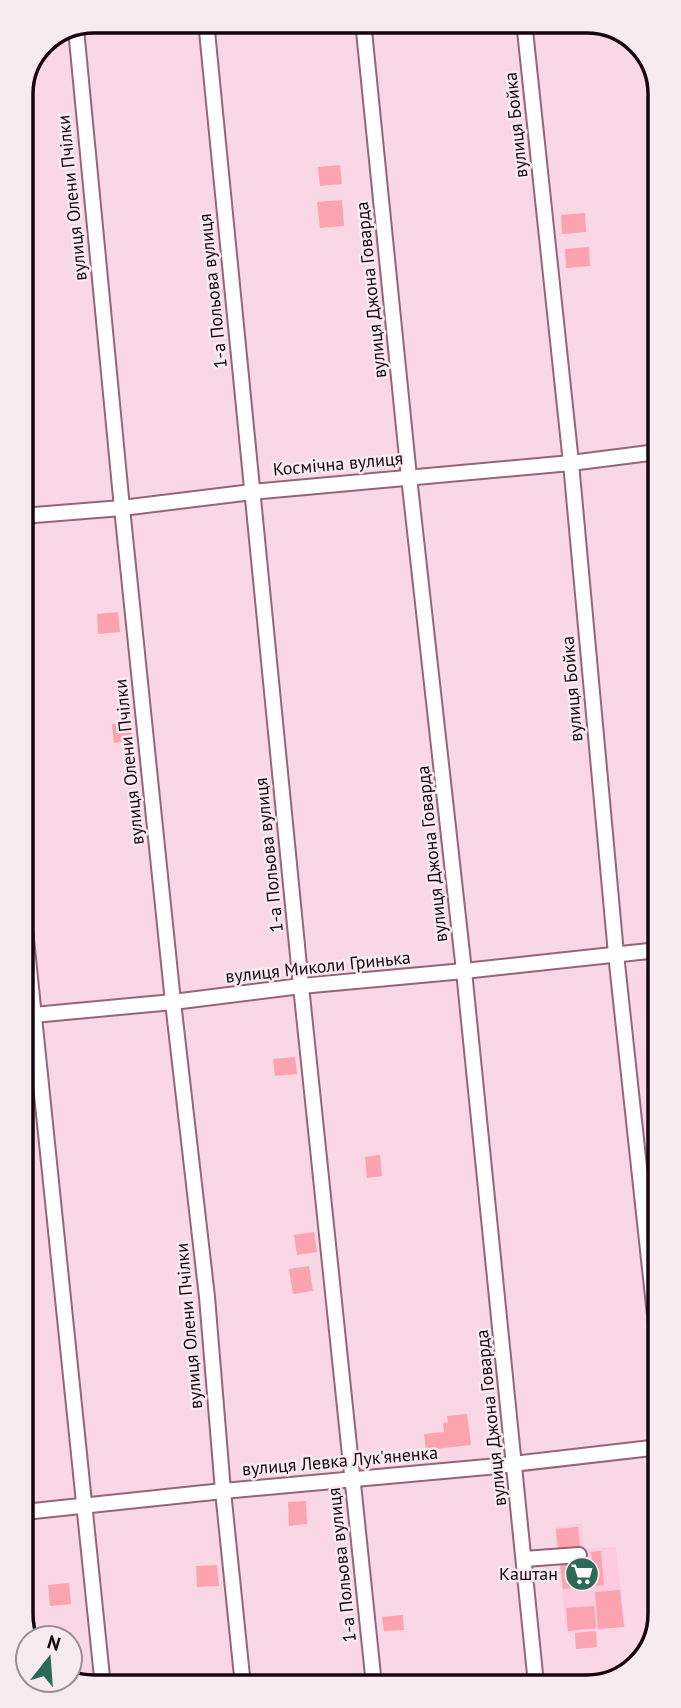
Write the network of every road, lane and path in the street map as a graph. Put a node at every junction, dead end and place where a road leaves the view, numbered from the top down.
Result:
1 (207, 33) edge
2 (364, 33) edge
3 (525, 33) edge
4 (77, 36) edge
5 (648, 453) edge
6 (571, 463) junction
7 (409, 477) junction
8 (253, 492) junction
9 (122, 508) junction
10 (33, 515) edge
11 (648, 951) edge
12 (616, 954) junction
13 (464, 971) junction
14 (301, 986) junction
15 (173, 1002) junction
16 (33, 1016) edge
17 (33, 1059) edge
18 (648, 1250) edge
19 (648, 1448) edge
20 (515, 1464) junction
21 (353, 1479) junction
22 (223, 1491) junction
23 (85, 1506) junction
24 (33, 1511) edge
25 (579, 1555) dead end
26 (524, 1559) junction
27 (102, 1675) edge
28 (242, 1675) edge
29 (372, 1675) edge
30 (535, 1675) edge

1 - 8 street, 1-а Польова вулиця
2 - 7 street, вулиця Джона Говарда
3 - 6 street, вулиця Бойка
4 - 9 street, вулиця Олени Пчілки
5 - 6 street, Космічна вулиця
6 - 7 street, Космічна вулиця
6 - 12 street, вулиця Бойка
7 - 8 street, Космічна вулиця
7 - 13 street, вулиця Джона Говарда
8 - 9 street, Космічна вулиця
8 - 14 street, 1-а Польова вулиця
9 - 10 street, Космічна вулиця
9 - 15 street, вулиця Олени Пчілки
11 - 12 street, вулиця Миколи Гринька
12 - 13 street, вулиця Миколи Гринька
12 - 18 street, вулиця Бойка
13 - 14 street, вулиця Миколи Гринька
13 - 20 street, вулиця Джона Говарда
14 - 15 street, вулиця Миколи Гринька
14 - 21 street, 1-а Польова вулиця
15 - 16 street, вулиця Миколи Гринька
15 - 22 street, вулиця Олени Пчілки
17 - 23 street
19 - 20 street, вулиця Левка Лук'яненка
20 - 21 street, вулиця Левка Лук'яненка
20 - 26 street, вулиця Джона Говарда
21 - 22 street, вулиця Левка Лук'яненка
21 - 29 street, 1-а Польова вулиця
22 - 23 street, вулиця Левка Лук'яненка
22 - 28 street, вулиця Олени Пчілки
23 - 24 street, вулиця Левка Лук'яненка
23 - 27 street
25 - 26 street
26 - 30 street, вулиця Джона Говарда

